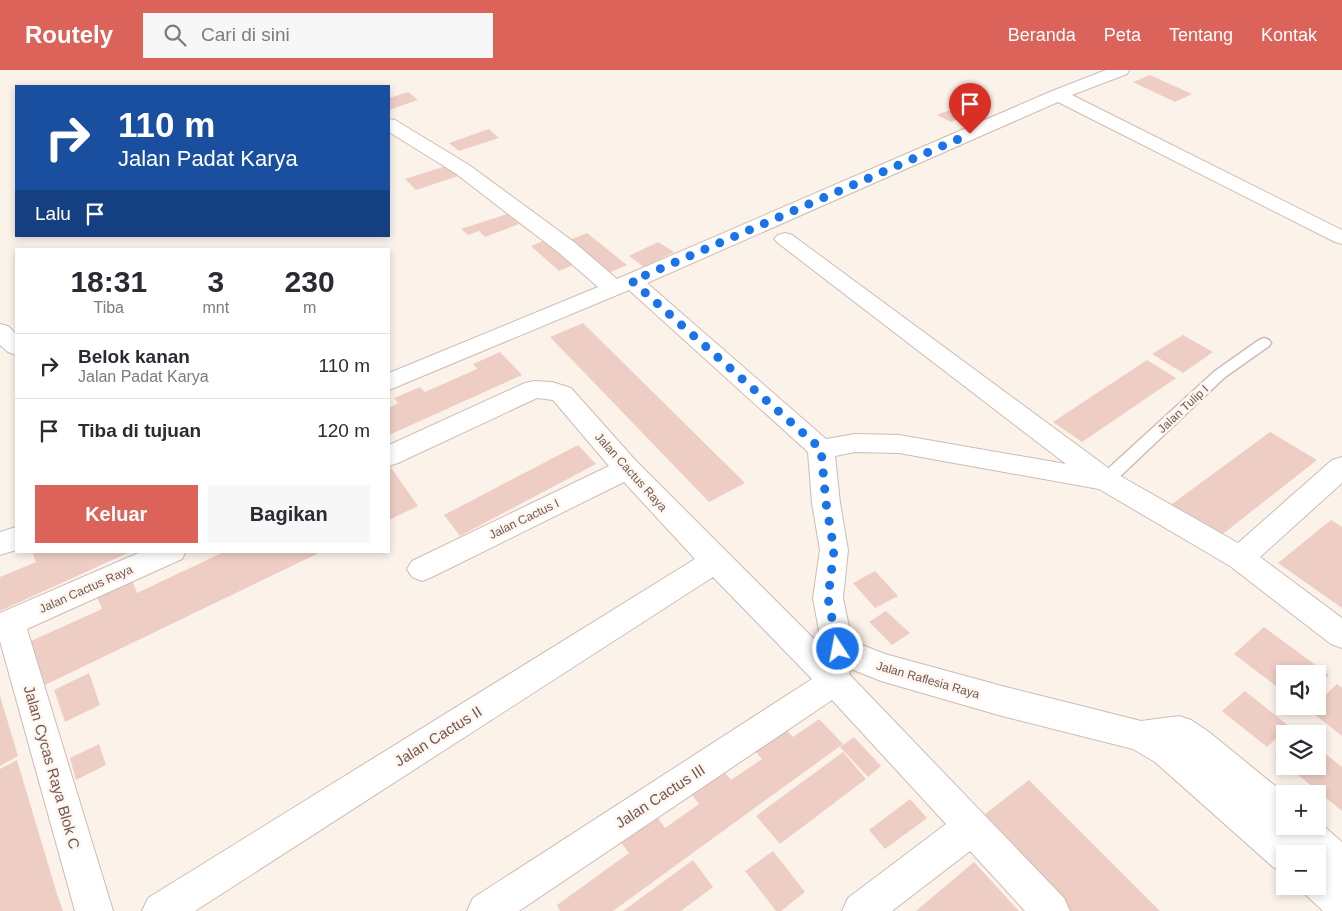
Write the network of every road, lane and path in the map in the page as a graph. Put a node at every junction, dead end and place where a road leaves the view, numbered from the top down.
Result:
1 (1121, 70) edge
2 (1058, 95) junction
3 (390, 125) edge
4 (1342, 238) edge
5 (785, 239) dead end
6 (622, 285) junction
7 (0, 331) edge
8 (1264, 344) dead end
9 (15, 346) edge
10 (15, 357) edge
11 (0, 363) edge
12 (390, 382) edge
13 (821, 449) junction
14 (390, 456) edge
15 (1342, 467) edge
16 (626, 469) junction
17 (1106, 480) junction
18 (1331, 492) edge
19 (15, 538) edge
20 (0, 544) edge
21 (167, 553) edge
22 (1240, 558) junction
23 (715, 562) junction
24 (422, 569) dead end
25 (5, 624) edge
26 (1342, 635) edge
27 (836, 665) junction
28 (1141, 736) junction
29 (1276, 809) edge
30 (973, 826) junction
31 (1306, 835) edge
32 (1276, 845) edge
33 (1342, 866) edge
34 (1326, 888) edge
35 (1342, 903) edge
36 (94, 911) edge
37 (161, 911) edge
38 (486, 911) edge
39 (861, 911) edge
40 (1051, 911) edge

1 - 2 street
2 - 4 street
2 - 6 street
3 - 6 street
5 - 17 street
6 - 12 street
6 - 13 street
7 - 9 street
8 - 17 lane, Jalan Tulip I
10 - 11 street
13 - 17 street
13 - 27 street
14 - 16 street, Jalan Cactus Raya
15 - 18 street
16 - 23 street, Jalan Cactus Raya
16 - 24 street, Jalan Cactus I
17 - 22 street
18 - 22 street
19 - 20 street
21 - 25 street, Jalan Cactus Raya
22 - 26 street
23 - 27 street, Jalan Cactus Raya
23 - 37 street, Jalan Cactus II
25 - 36 street, Jalan Cycas Raya Blok C
27 - 28 street, Jalan Raflesia Raya
27 - 30 street, Jalan Cactus Raya
27 - 38 street, Jalan Cactus III
28 - 29 street, Jalan Raflesia Raya
28 - 32 street, Jalan Raflesia Raya
30 - 39 street
30 - 40 street, Jalan Cactus Raya
31 - 33 street
34 - 35 street

